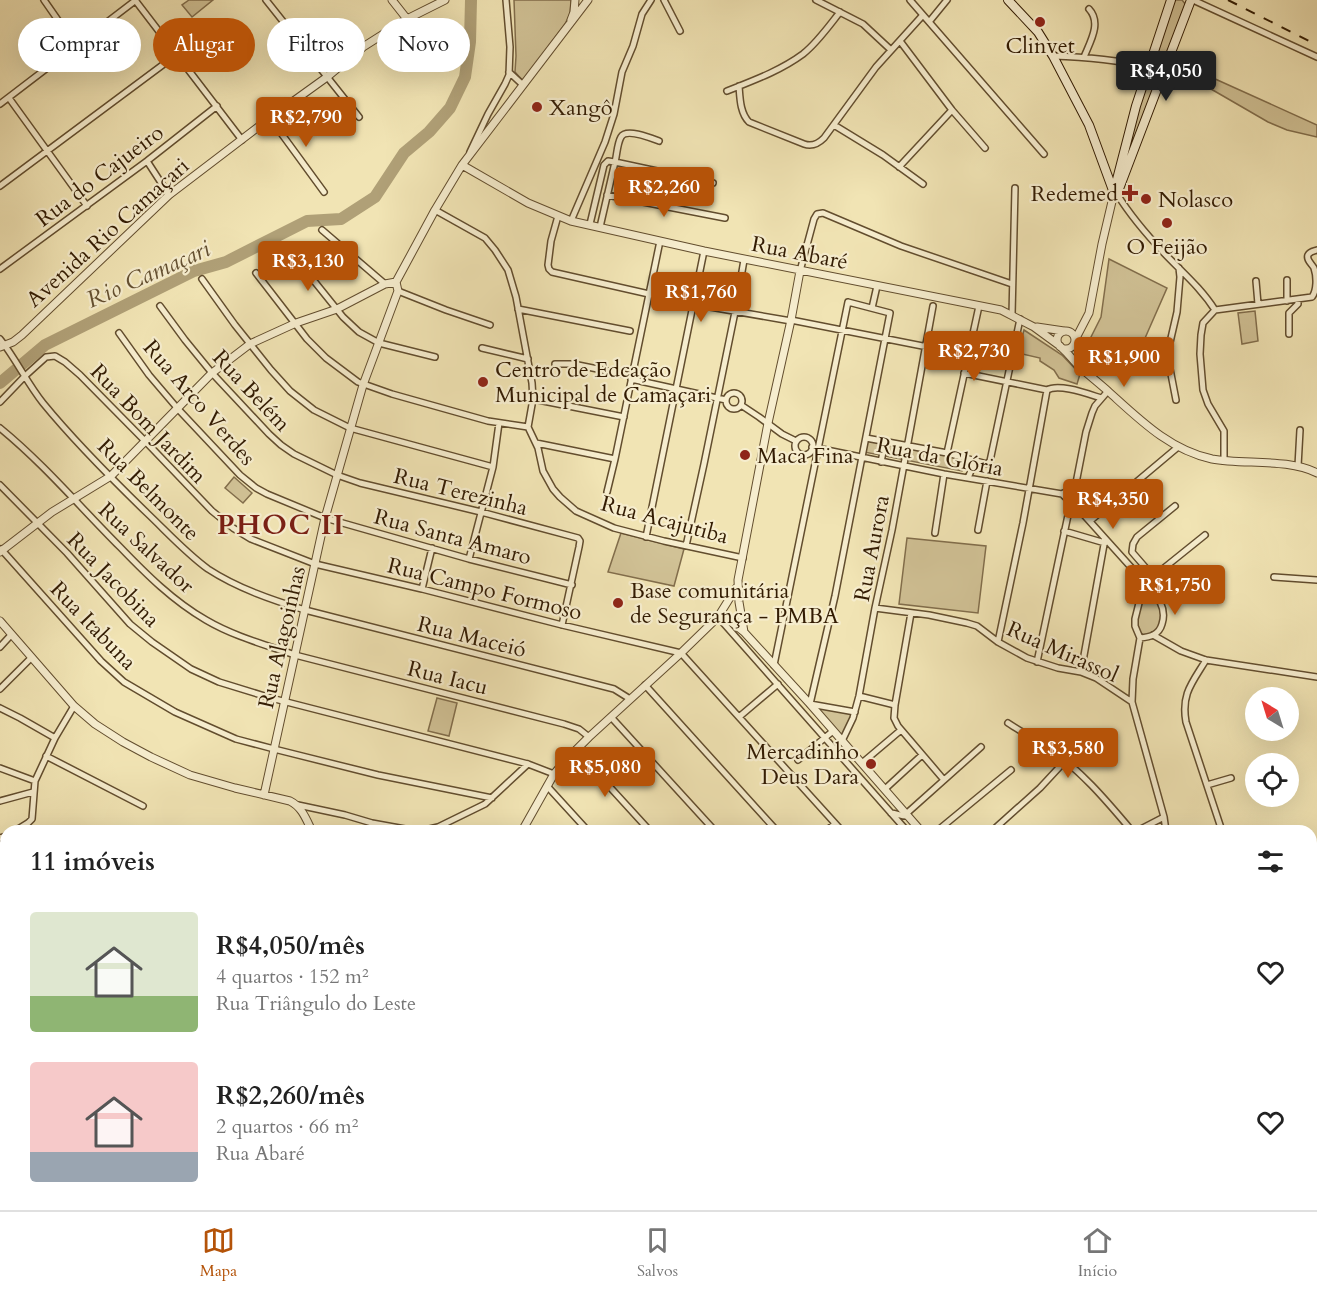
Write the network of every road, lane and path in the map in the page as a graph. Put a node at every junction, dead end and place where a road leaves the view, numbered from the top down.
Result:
1 (44, 0) edge
2 (135, 0) edge
3 (266, 0) edge
4 (392, 0) edge
5 (445, 0) edge
6 (506, 0) edge
7 (575, 0) edge
8 (588, 0) edge
9 (651, 0) edge
10 (664, 0) edge
11 (816, 0) edge
12 (910, 0) edge
13 (947, 0) edge
14 (1008, 0) edge
15 (1171, 0) edge
16 (1192, 0) edge
17 (1089, 9) dead end
18 (840, 12) junction
19 (923, 15) junction
20 (57, 18) edge
21 (112, 18) edge
22 (406, 18) edge
23 (411, 18) edge
24 (929, 22) junction
25 (153, 24) edge
26 (569, 25) junction
27 (680, 31) dead end
28 (377, 38) edge
29 (900, 41) junction
30 (891, 50) junction
31 (1053, 56) junction
32 (1084, 57) junction
33 (1317, 57) edge
34 (1148, 67) junction
35 (42, 72) edge
36 (153, 72) edge
37 (190, 72) edge
38 (509, 72) junction
39 (327, 77) junction
40 (523, 85) junction
41 (739, 86) junction
42 (727, 91) dead end
43 (9, 98) junction
44 (0, 105) edge
45 (217, 106) junction
46 (952, 110) junction
47 (359, 117) dead end
48 (270, 118) junction
49 (834, 125) junction
50 (242, 140) junction
51 (659, 141) dead end
52 (986, 148) dead end
53 (47, 150) junction
54 (1044, 154) dead end
55 (147, 161) junction
56 (464, 162) junction
57 (615, 162) junction
58 (899, 167) junction
59 (712, 183) dead end
60 (923, 184) dead end
61 (0, 186) edge
62 (1015, 188) dead end
63 (324, 192) dead end
64 (1116, 193) junction
65 (168, 195) junction
66 (607, 195) junction
67 (87, 206) junction
68 (435, 210) junction
69 (558, 216) junction
70 (725, 218) dead end
71 (571, 220) junction
72 (590, 224) junction
73 (600, 227) junction
74 (322, 230) dead end
75 (660, 241) junction
76 (1317, 250) edge
77 (704, 251) junction
78 (744, 260) junction
79 (297, 261) dead end
80 (1179, 268) junction
81 (0, 270) edge
82 (800, 271) junction
83 (256, 273) dead end
84 (202, 279) dead end
85 (1287, 280) dead end
86 (1256, 281) dead end
87 (396, 282) junction
88 (385, 284) junction
89 (1012, 284) junction
90 (876, 286) junction
91 (399, 291) junction
92 (650, 294) junction
93 (1298, 299) junction
94 (1287, 301) junction
95 (693, 303) junction
96 (1258, 304) junction
97 (160, 306) dead end
98 (933, 306) dead end
99 (978, 306) junction
100 (872, 308) junction
101 (337, 309) junction
102 (518, 309) junction
103 (1215, 310) junction
104 (735, 312) junction
105 (1012, 315) junction
106 (1088, 318) junction
107 (1020, 319) junction
108 (791, 321) junction
109 (296, 323) junction
110 (490, 325) dead end
111 (1034, 327) junction
112 (843, 330) junction
113 (630, 331) dead end
114 (1066, 331) junction
115 (119, 333) dead end
116 (1289, 334) dead end
117 (0, 339) edge
118 (885, 339) junction
119 (1075, 341) junction
120 (379, 343) junction
121 (250, 344) junction
122 (3, 346) edge
123 (926, 346) junction
124 (1061, 347) junction
125 (482, 348) dead end
126 (968, 355) junction
127 (435, 357) dead end
128 (528, 359) junction
129 (555, 364) dead end
130 (23, 373) junction
131 (212, 373) junction
132 (964, 373) junction
133 (632, 377) junction
134 (1095, 380) junction
135 (1007, 382) junction
136 (363, 385) junction
137 (676, 389) junction
138 (1047, 390) junction
139 (1108, 391) junction
140 (1101, 398) junction
141 (533, 399) junction
142 (717, 399) junction
143 (726, 400) junction
144 (1176, 400) dead end
145 (0, 402) edge
146 (741, 405) junction
147 (178, 409) junction
148 (624, 417) junction
149 (499, 423) junction
150 (768, 423) junction
151 (528, 427) junction
152 (0, 428) edge
153 (350, 428) junction
154 (1300, 430) dead end
155 (866, 438) junction
156 (796, 441) junction
157 (146, 442) junction
158 (885, 442) junction
159 (536, 443) junction
160 (906, 446) junction
161 (1178, 447) junction
162 (815, 448) junction
163 (947, 453) junction
164 (862, 458) junction
165 (615, 459) junction
166 (975, 461) junction
167 (1224, 461) junction
168 (881, 462) junction
169 (904, 466) junction
170 (1298, 466) junction
171 (493, 467) junction
172 (1317, 473) edge
173 (944, 474) junction
174 (337, 475) junction
175 (111, 476) junction
176 (968, 478) junction
177 (987, 482) junction
178 (1076, 483) junction
179 (0, 485) edge
180 (1029, 489) junction
181 (607, 492) dead end
182 (1062, 494) junction
183 (73, 499) junction
184 (1071, 501) junction
185 (1175, 506) dead end
186 (1079, 510) junction
187 (481, 512) junction
188 (325, 518) junction
189 (1090, 521) junction
190 (36, 523) junction
191 (978, 530) dead end
192 (1064, 531) junction
193 (935, 533) dead end
194 (1205, 535) dead end
195 (646, 537) junction
196 (1105, 541) junction
197 (686, 546) junction
198 (432, 548) junction
199 (1, 550) edge
200 (743, 558) junction
201 (469, 559) junction
202 (1140, 561) junction
203 (315, 564) junction
204 (1132, 568) junction
205 (1274, 577) dead end
206 (1317, 580) edge
207 (1144, 583) junction
208 (572, 585) junction
209 (738, 586) junction
210 (422, 589) junction
211 (875, 608) junction
212 (305, 610) junction
213 (911, 613) junction
214 (718, 617) junction
215 (0, 621) edge
216 (562, 625) junction
217 (744, 632) junction
218 (11, 635) junction
219 (1154, 636) junction
220 (1140, 638) junction
221 (998, 642) junction
222 (0, 647) edge
223 (681, 653) junction
224 (295, 655) junction
225 (31, 658) junction
226 (1206, 660) junction
227 (1036, 662) junction
228 (774, 665) junction
229 (1081, 672) junction
230 (1317, 677) edge
231 (778, 684) junction
232 (645, 685) junction
233 (0, 689) edge
234 (859, 696) junction
235 (630, 699) junction
236 (285, 702) junction
237 (1132, 702) junction
238 (810, 704) junction
239 (895, 705) junction
240 (74, 706) junction
241 (0, 708) edge
242 (855, 712) junction
243 (611, 717) junction
244 (739, 717) junction
245 (1008, 723) dead end
246 (901, 730) junction
247 (833, 731) junction
248 (589, 737) junction
249 (825, 737) junction
250 (55, 738) junction
251 (842, 741) junction
252 (981, 747) dead end
253 (274, 749) junction
254 (576, 750) junction
255 (922, 755) junction
256 (46, 756) junction
257 (798, 760) dead end
258 (1065, 761) junction
259 (862, 763) junction
260 (528, 764) junction
261 (0, 768) edge
262 (1011, 770) dead end
263 (554, 774) junction
264 (1231, 778) dead end
265 (944, 780) junction
266 (34, 781) junction
267 (1207, 785) junction
268 (547, 786) junction
269 (885, 789) junction
270 (33, 792) junction
271 (264, 795) junction
272 (492, 798) junction
273 (0, 801) edge
274 (298, 805) junction
275 (143, 806) dead end
276 (891, 813) junction
277 (907, 815) junction
278 (1164, 817) junction
279 (835, 824) edge
280 (25, 825) edge
281 (309, 825) edge
282 (381, 825) edge
283 (442, 825) edge
284 (525, 825) edge
285 (583, 825) edge
286 (645, 825) edge
287 (710, 825) edge
288 (772, 825) edge
289 (902, 825) edge
290 (916, 825) edge
291 (944, 825) edge
292 (999, 825) edge
293 (1127, 825) edge
294 (1149, 825) edge
295 (1165, 825) edge
296 (1220, 825) edge

1 - 20 street
2 - 21 street
2 - 25 street
3 - 39 street
4 - 22 street
5 - 23 street, Avenida Rio Camaçari
6 - 38 street
7 - 26 street
8 - 26 street
9 - 71 street
10 - 27 street
11 - 18 street
12 - 19 street
13 - 24 street
14 - 31 main road
15 - 34 main road
16 - 33 street
16 - 64 main road
17 - 32 street
18 - 30 street
18 - 41 street
19 - 24 street
19 - 29 street
24 - 54 street
26 - 40 street
28 - 39 street, Avenida Rio Camaçari
29 - 30 street
29 - 46 street
30 - 49 street
31 - 32 street
31 - 64 main road
32 - 34 street
34 - 64 main road
35 - 43 street
36 - 53 street
37 - 45 street
38 - 40 street
38 - 56 street
39 - 47 street
39 - 48 street, Avenida Rio Camaçari
40 - 56 street
41 - 42 street
41 - 49 street
43 - 44 street
43 - 53 street
45 - 50 street
45 - 55 street, Rua do Cajueiro
46 - 52 street
46 - 58 street
48 - 50 street, Avenida Rio Camaçari
48 - 63 street
49 - 58 street
50 - 65 street, Avenida Rio Camaçari
51 - 57 street
53 - 61 street
53 - 67 street
55 - 65 street
55 - 67 street, Rua do Cajueiro
56 - 68 street
56 - 69 street, Rua Abaré
57 - 59 street
57 - 66 street
57 - 72 street
58 - 60 street
62 - 89 street
64 - 80 street
64 - 106 street
65 - 122 street, Avenida Rio Camaçari
66 - 70 street
66 - 73 street
67 - 81 street, Rua do Cajueiro
68 - 87 street
68 - 102 street
69 - 71 street, Rua Abaré
69 - 92 street
71 - 72 street, Rua Abaré
72 - 73 street, Rua Abaré
73 - 75 street, Rua Abaré
74 - 88 street
75 - 77 street, Rua Abaré
75 - 92 street
76 - 93 street
77 - 78 street, Rua Abaré
77 - 95 street
78 - 82 street, Rua Abaré
78 - 104 street
79 - 101 street
80 - 103 street
80 - 144 street
82 - 89 street
82 - 90 street, Rua Abaré
82 - 108 street, Rua Acajutiba
83 - 109 street
84 - 121 street
85 - 94 street
86 - 96 street
87 - 88 street
87 - 91 street
88 - 101 street
89 - 105 street
90 - 99 street, Rua Abaré
90 - 100 street
91 - 110 street
91 - 120 street, Rua Alagoinhas
92 - 95 street
92 - 133 street
93 - 94 street
93 - 116 street
94 - 96 street
95 - 104 street
95 - 137 street
96 - 103 street
97 - 131 street, Rua Belém
98 - 123 street, Rua Aurora
99 - 105 street, Rua Abaré
99 - 126 street
100 - 112 street
100 - 118 street
101 - 109 street
101 - 120 street
102 - 113 street
102 - 128 street
103 - 167 street
104 - 108 street
104 - 142 street
105 - 107 street, Rua Abaré
106 - 114 street
106 - 119 street
107 - 111 street, Rua Abaré
107 - 135 street
108 - 112 street
108 - 150 street, Rua Acajutiba
109 - 121 street
109 - 136 street
111 - 114 street, Rua Abaré
111 - 124 street, Rua Abaré
112 - 118 street
112 - 162 street
114 - 119 street
114 - 124 street
115 - 147 street, Rua Arco Verdes
117 - 122 street
118 - 123 street
118 - 155 street
119 - 124 street
119 - 134 street, Rua Abaré
120 - 127 street
120 - 136 street, Rua Alagoinhas
121 - 131 street
121 - 153 street
122 - 130 street
123 - 126 street
123 - 160 street, Rua Aurora
124 - 134 street, Rua Abaré
125 - 128 street
126 - 132 street
128 - 141 street
129 - 133 street
130 - 145 street, Rua Bom Jardim
130 - 157 street, Rua Bom Jardim
130 - 175 street, Rua Belmonte
131 - 147 street
131 - 174 street, Rua Belém
132 - 135 street
132 - 163 street
133 - 137 street
133 - 148 street
134 - 139 street, Rua Abaré
135 - 138 street
135 - 166 street
136 - 149 street
136 - 153 street, Rua Alagoinhas
137 - 142 street
137 - 195 street
138 - 140 street
138 - 180 street
139 - 140 street
139 - 161 street, Rua Abaré
140 - 178 street
141 - 148 street
141 - 151 street
142 - 143 street
142 - 197 street
143 - 146 street
143 - 146 street
146 - 150 street
147 - 157 street
147 - 188 street, Rua Arco Verdes
148 - 165 street
149 - 151 street
149 - 171 street
150 - 156 street
150 - 200 street, Rua Acajutiba
151 - 159 street, Rua Acajutiba
152 - 183 street, Rua Salvador
153 - 171 street
153 - 174 street, Rua Alagoinhas
154 - 170 street
155 - 158 street
155 - 164 street
156 - 162 street
156 - 162 street
157 - 175 street
157 - 203 street, Rua Bom Jardim
158 - 160 street
158 - 168 street
159 - 165 street
159 - 195 street, Rua Acajutiba
160 - 163 street
160 - 169 street, Rua Aurora
161 - 167 street, Rua Abaré
161 - 189 street
162 - 164 street, Rua da Glória
162 - 228 street
163 - 166 street
164 - 168 street, Rua da Glória
164 - 238 street
165 - 181 street
166 - 176 street
167 - 170 street, Rua Abaré
168 - 169 street, Rua da Glória
169 - 173 street, Rua da Glória
169 - 211 street, Rua Aurora
170 - 172 street, Rua Abaré
171 - 187 street
173 - 176 street, Rua da Glória
173 - 193 street
174 - 187 street, Rua Terezinha
174 - 188 street, Rua Alagoinhas
175 - 183 street
175 - 212 street, Rua Belmonte
176 - 177 street, Rua da Glória
177 - 180 street, Rua da Glória
177 - 191 street
178 - 182 street
178 - 186 street
179 - 190 street, Rua Jacobina
180 - 182 street, Rua da Glória
180 - 221 street
182 - 184 street
183 - 190 street
183 - 224 street, Rua Salvador
184 - 186 street
184 - 192 street
185 - 202 street
186 - 189 street
187 - 201 street
187 - 208 street, Rua Terezinha
188 - 198 street, Rua Santa Amaro
188 - 203 street, Rua Alagoinhas
189 - 196 street
190 - 199 street
190 - 236 street, Rua Jacobina
192 - 196 street
192 - 227 street
194 - 202 street
195 - 197 street, Rua Acajutiba
196 - 204 street
196 - 229 street
197 - 200 street, Rua Acajutiba
198 - 201 street, Rua Santa Amaro
198 - 210 street
199 - 253 street, Rua Itabuna
200 - 209 street, Rua Acajutiba
201 - 208 street, Rua Santa Amaro
202 - 204 street
203 - 210 street, Rua Campo Formoso
203 - 212 street, Rua Alagoinhas
204 - 207 street
205 - 206 street
207 - 219 street
207 - 220 street
208 - 216 street
209 - 214 street
209 - 217 street, Rua Acajutiba
210 - 216 street, Rua Campo Formoso
211 - 213 street, Rua Mirassol
211 - 234 street, Rua Aurora
212 - 224 street, Rua Alagoinhas
212 - 235 street, Rua Maceió
213 - 221 street, Rua Mirassol
213 - 239 street
214 - 217 street
214 - 223 street
214 - 231 street
215 - 218 street
216 - 223 street, Rua Campo Formoso
217 - 228 street
218 - 222 street
218 - 225 street
219 - 220 street
219 - 226 street
220 - 237 street
221 - 227 street, Rua Mirassol
223 - 232 street
223 - 244 street
224 - 236 street, Rua Alagoinhas
224 - 248 street, Rua Iacu
225 - 233 street
225 - 240 street
226 - 230 street
226 - 267 street
227 - 229 street, Rua Mirassol
228 - 238 street
229 - 237 street, Rua Mirassol
231 - 244 street
231 - 249 street
232 - 235 street
232 - 288 street
234 - 239 street
234 - 242 street, Rua Aurora
235 - 243 street
236 - 253 street, Rua Alagoinhas
236 - 260 street, Rua Jacobina
237 - 278 street
238 - 242 street
238 - 247 street
239 - 246 street
240 - 250 street
240 - 271 street
241 - 250 street
242 - 251 street, Rua Aurora
243 - 248 street
243 - 287 street
244 - 279 street
245 - 258 street
246 - 255 street
246 - 259 street
247 - 249 street
247 - 251 street
248 - 254 street
249 - 257 street
249 - 276 street
250 - 256 street
251 - 259 street
252 - 265 street
253 - 271 street, Rua Alagoinhas
253 - 272 street, Rua Itabuna
254 - 263 street
254 - 286 street
255 - 265 street
255 - 269 street
256 - 266 street
256 - 275 street
258 - 292 street
258 - 293 street
259 - 269 street
260 - 263 street, Rua Jacobina
260 - 272 street
261 - 266 street
262 - 291 street
263 - 268 street
264 - 267 street
265 - 277 street
266 - 270 street
267 - 296 street
268 - 284 street
268 - 285 street
269 - 277 street
270 - 273 street
270 - 280 street
271 - 274 street
272 - 283 street
274 - 281 street
274 - 282 street
276 - 277 street
276 - 289 street
277 - 290 street
278 - 294 street
278 - 295 street

